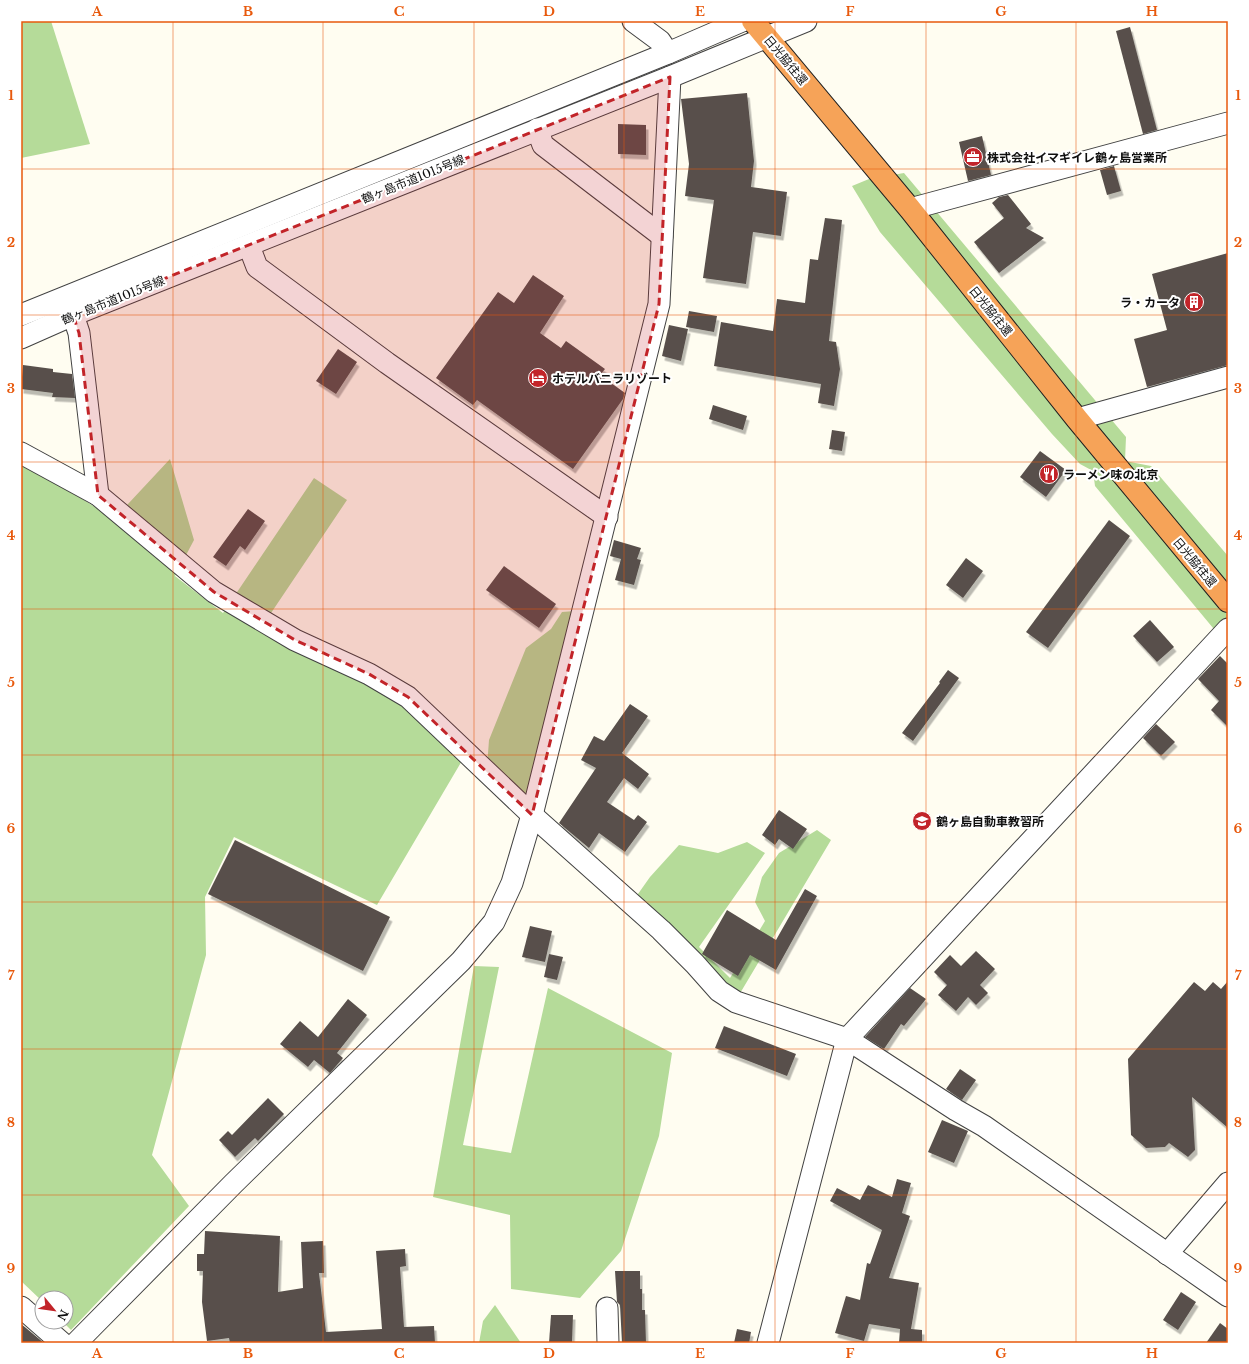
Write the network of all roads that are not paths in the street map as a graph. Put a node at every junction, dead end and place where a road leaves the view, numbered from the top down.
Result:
1 (633, 21) edge
2 (742, 21) edge
3 (806, 21) edge
4 (759, 29) edge
5 (668, 53) junction
6 (670, 77) junction
7 (1228, 123) edge
8 (536, 129) junction
9 (910, 209) junction
10 (662, 236) junction
11 (249, 246) junction
12 (21, 315) edge
13 (73, 315) junction
14 (21, 338) edge
15 (1228, 377) edge
16 (1077, 419) junction
17 (21, 452) edge
18 (98, 495) junction
19 (607, 517) junction
20 (1228, 602) edge
21 (1228, 629) edge
22 (532, 815) junction
23 (847, 1039) junction
24 (1228, 1183) edge
25 (1167, 1254) junction
26 (1228, 1296) edge
27 (21, 1307) edge
28 (607, 1308) dead end
29 (62, 1343) edge
30 (76, 1343) edge
31 (608, 1343) edge
32 (768, 1343) edge

1 - 5 street
2 - 5 street, 鶴ヶ島市道1015号線
3 - 4 street, 鶴ヶ島市道1015号線
4 - 6 street, 鶴ヶ島市道1015号線
4 - 9 highway, 日光脇往還
5 - 12 street, 鶴ヶ島市道1015号線
6 - 8 street, 鶴ヶ島市道1015号線
6 - 10 street
7 - 9 street
8 - 10 street
8 - 11 street, 鶴ヶ島市道1015号線
9 - 16 highway, 日光脇往還
10 - 19 street
11 - 13 street, 鶴ヶ島市道1015号線
11 - 19 street
13 - 14 street, 鶴ヶ島市道1015号線
13 - 18 street
15 - 16 street
16 - 20 highway, 日光脇往還
17 - 18 street
18 - 22 street
19 - 22 street
21 - 23 street
22 - 23 street
22 - 30 street
23 - 25 street
23 - 32 street
24 - 25 street
25 - 26 street
27 - 29 street
28 - 31 street

